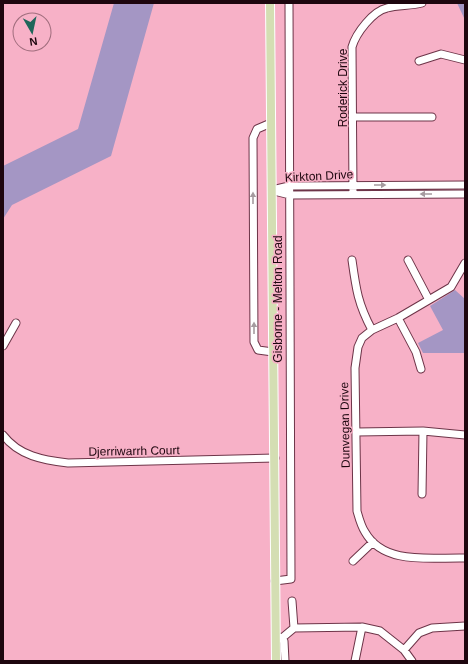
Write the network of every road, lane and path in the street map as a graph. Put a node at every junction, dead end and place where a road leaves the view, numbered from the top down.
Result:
1 (270, 3) edge
2 (289, 3) edge
3 (422, 3) edge
4 (465, 60) edge
5 (419, 61) dead end
6 (354, 117) junction
7 (432, 117) dead end
8 (271, 123) junction
9 (353, 185) junction
10 (465, 185) edge
11 (290, 186) junction
12 (272, 190) junction
13 (353, 194) junction
14 (465, 194) edge
15 (290, 195) junction
16 (352, 260) dead end
17 (408, 260) dead end
18 (465, 263) edge
19 (429, 300) junction
20 (398, 318) junction
21 (16, 322) dead end
22 (372, 330) junction
23 (3, 346) edge
24 (274, 352) junction
25 (421, 369) dead end
26 (423, 431) junction
27 (356, 432) junction
28 (3, 435) edge
29 (465, 435) edge
30 (275, 458) junction
31 (422, 494) dead end
32 (373, 542) junction
33 (465, 558) edge
34 (353, 561) dead end
35 (275, 581) junction
36 (292, 601) dead end
37 (465, 626) edge
38 (362, 627) junction
39 (294, 628) junction
40 (279, 637) junction
41 (404, 650) junction
42 (276, 661) edge
43 (285, 661) edge
44 (355, 661) edge
45 (412, 661) edge

1 - 8 main road, Gisborne - Melton Road
2 - 11 street, Gisborne - Melton Road
3 - 6 street, Roderick Drive
4 - 5 street
6 - 7 street
6 - 9 street, Roderick Drive
8 - 12 main road, Gisborne - Melton Road
24 -> 8 street, Gisborne - Melton Road
9 -> 10 street, Kirkton Drive
9 - 11 street, Kirkton Drive
9 - 13 street, Roderick Drive
11 - 12 street, Kirkton Drive
11 - 15 street, Gisborne - Melton Road
12 - 15 street, Kirkton Drive
12 - 24 main road, Gisborne - Melton Road
14 -> 13 street, Kirkton Drive
13 - 15 street, Kirkton Drive
15 - 35 street, Gisborne - Melton Road
16 - 22 street
17 - 19 street
18 - 19 street, Dunvegan Drive
19 - 20 street, Dunvegan Drive
20 - 22 street, Dunvegan Drive
20 - 25 street
21 - 23 street
22 - 27 street, Dunvegan Drive
24 - 30 main road, Gisborne - Melton Road
26 - 27 street
26 - 29 street
26 - 31 street
27 - 32 street, Dunvegan Drive
28 - 30 street, Djerriwarrh Court
30 - 35 main road, Gisborne - Melton Road
32 - 33 street, Dunvegan Drive
32 - 34 street
35 - 40 main road, Gisborne - Melton Road
36 - 39 street
37 - 41 street
38 - 39 street
38 - 41 street
38 - 44 street
39 - 40 street
40 - 42 main road, Gisborne - Melton Road
40 - 43 street, Gisborne - Melton Road
41 - 45 street

